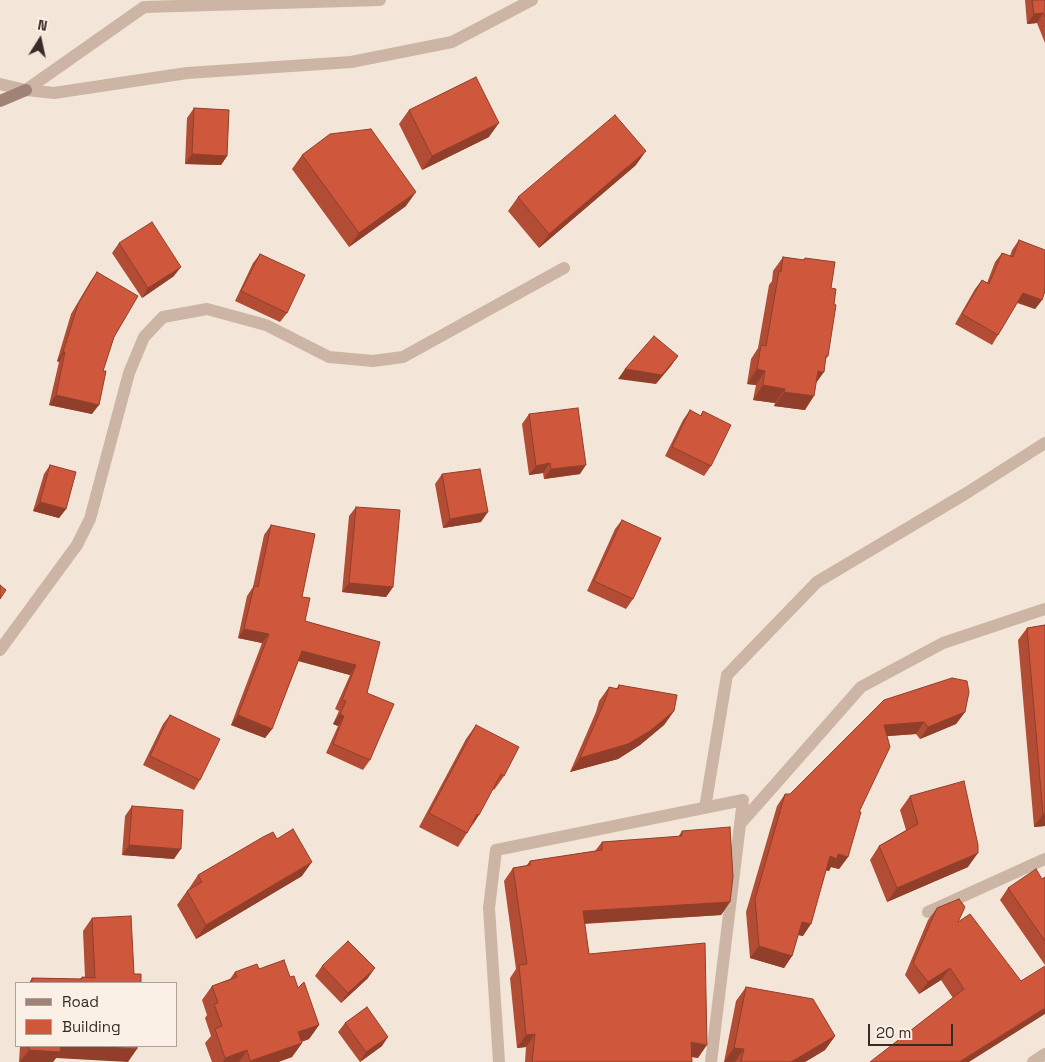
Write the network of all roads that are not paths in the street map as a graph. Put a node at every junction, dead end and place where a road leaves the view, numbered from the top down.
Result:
1 (380, 0) edge
2 (532, 0) edge
3 (0, 84) edge
4 (26, 90) junction
5 (0, 101) edge
6 (564, 268) dead end
7 (1045, 443) edge
8 (1045, 610) edge
9 (0, 650) edge
10 (705, 808) junction
11 (741, 823) junction
12 (1045, 859) edge
13 (928, 912) dead end
14 (1045, 1054) edge
15 (499, 1062) edge
16 (711, 1062) edge
17 (1033, 1062) edge

1 - 4 street
2 - 4 street
3 - 4 street
4 - 5 street
6 - 9 street
7 - 10 street
8 - 11 street
10 - 11 street
10 - 15 street
11 - 16 street
12 - 13 street
14 - 17 street

